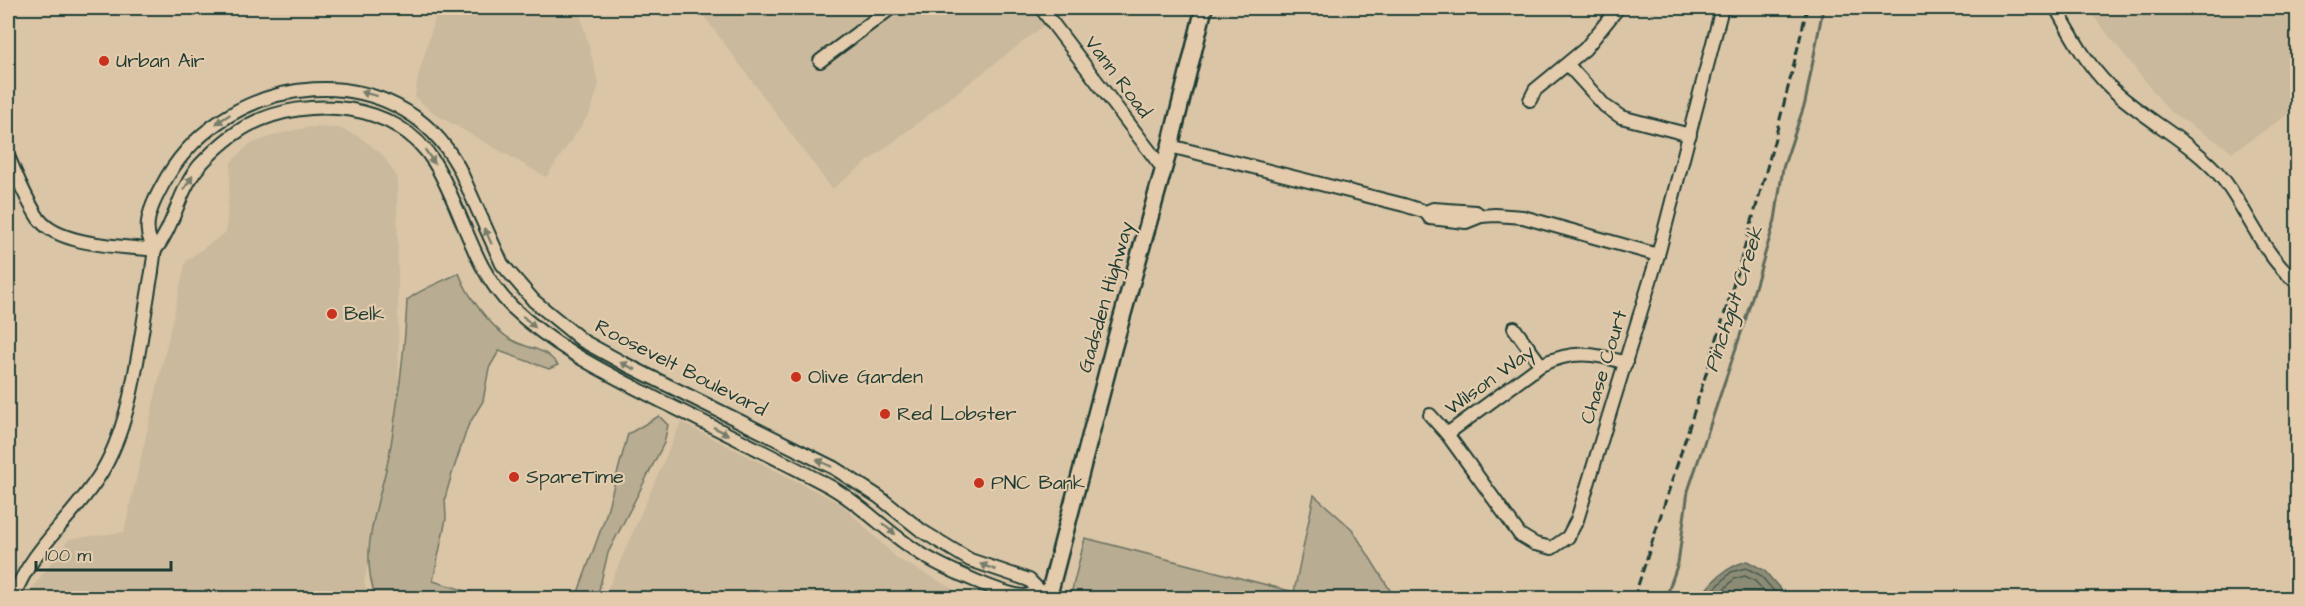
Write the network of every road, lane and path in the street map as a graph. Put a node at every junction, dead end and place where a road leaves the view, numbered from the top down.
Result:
1 (891, 8) edge
2 (1041, 8) edge
3 (1204, 8) edge
4 (1618, 8) edge
5 (1722, 8) edge
6 (2056, 8) edge
7 (820, 61) dead end
8 (1568, 65) junction
9 (1530, 100) dead end
10 (1690, 135) junction
11 (1170, 146) junction
12 (8, 156) edge
13 (1164, 170) junction
14 (154, 250) junction
15 (1658, 255) junction
16 (2298, 283) edge
17 (1514, 328) dead end
18 (1626, 363) junction
19 (1540, 364) junction
20 (1430, 415) dead end
21 (1447, 435) junction
22 (1046, 594) edge
23 (13, 598) edge

1 - 7 street
2 - 13 street, Vann Road
3 - 11 main road, Gadsden Highway
4 - 8 street
5 - 10 street, Chase Court
6 - 16 street
8 - 9 street
8 - 10 street
10 - 15 street, Chase Court
11 - 13 main road, Gadsden Highway
11 - 15 street
12 - 14 street
13 - 22 main road, Gadsden Highway
14 -> 22 street, Roosevelt Boulevard
22 -> 14 street, Roosevelt Boulevard
14 - 23 street, Roosevelt Boulevard
15 - 18 street, Chase Court
17 - 19 street
18 - 19 street, Wilson Way
18 - 21 street, Chase Court
19 - 21 street, Wilson Way
20 - 21 street, Chase Court

